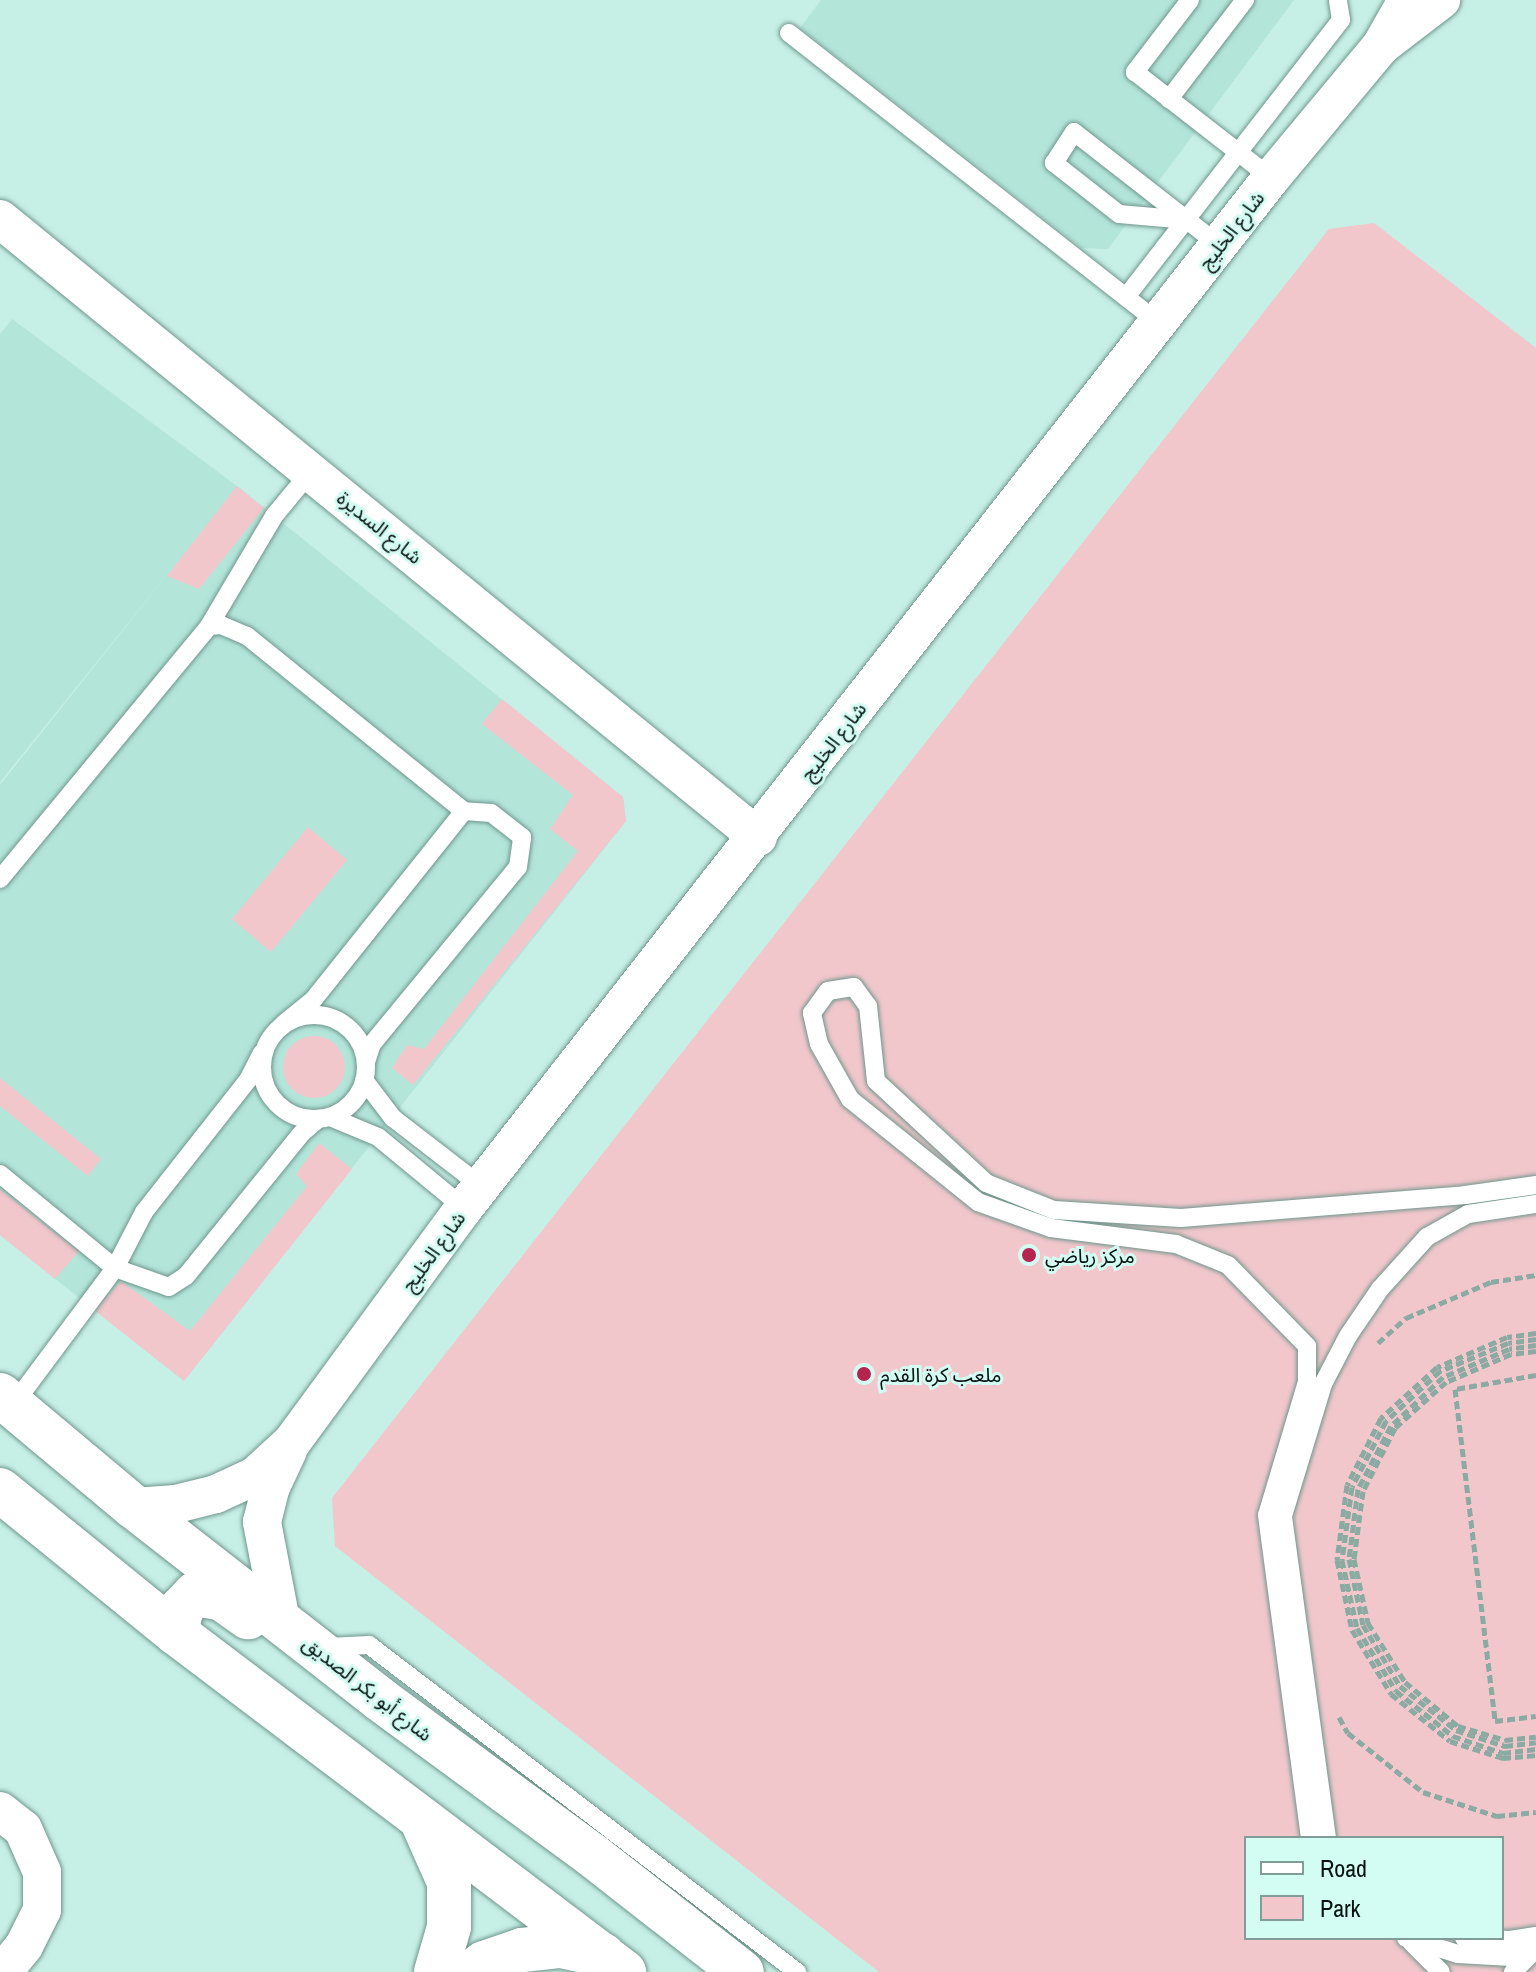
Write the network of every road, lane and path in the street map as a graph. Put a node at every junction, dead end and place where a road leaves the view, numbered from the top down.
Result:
1 (1190, 0) edge
2 (1245, 0) edge
3 (1338, 0) edge
4 (1407, 0) edge
5 (1441, 0) edge
6 (789, 33) dead end
7 (1381, 46) junction
8 (1169, 99) junction
9 (1238, 153) junction
10 (1271, 178) junction
11 (0, 219) edge
12 (1187, 220) junction
13 (1219, 245) junction
14 (1126, 297) junction
15 (1158, 322) junction
16 (312, 470) junction
17 (209, 626) junction
18 (464, 811) junction
19 (758, 837) junction
20 (0, 879) edge
21 (283, 1024) junction
22 (262, 1053) junction
23 (365, 1071) junction
24 (324, 1118) junction
25 (0, 1174) edge
26 (1536, 1185) edge
27 (472, 1197) junction
28 (1536, 1204) edge
29 (115, 1268) junction
30 (1536, 1275) edge
31 (1536, 1336) edge
32 (1536, 1348) edge
33 (1370, 1350) dead end
34 (1536, 1375) edge
35 (7, 1400) edge
36 (292, 1442) junction
37 (0, 1490) edge
38 (134, 1507) junction
39 (281, 1621) junction
40 (176, 1633) junction
41 (316, 1648) junction
42 (381, 1700) junction
43 (1335, 1710) dead end
44 (1536, 1716) edge
45 (1536, 1740) edge
46 (1536, 1752) edge
47 (0, 1811) edge
48 (1536, 1812) edge
49 (419, 1815) junction
50 (1310, 1836) edge
51 (1327, 1836) edge
52 (1408, 1940) edge
53 (1411, 1940) edge
54 (1504, 1940) edge
55 (1535, 1947) edge
56 (613, 1963) edge
57 (3, 1972) edge
58 (436, 1972) edge
59 (472, 1972) edge
60 (742, 1972) edge
61 (797, 1972) edge
62 (1441, 1972) edge
63 (1513, 1972) edge

1 - 8 lane
2 - 8 lane
3 - 9 lane
4 - 7 street, شارع الخليج
5 - 7 street, شارع الخليج
6 - 14 lane
7 - 10 street, شارع الخليج
8 - 9 lane
9 - 10 lane
9 - 12 lane
10 - 13 street, شارع الخليج
11 - 16 street, شارع السديرة
12 - 12 lane
12 - 13 lane
12 - 14 lane
13 - 15 street, شارع الخليج
14 - 15 lane
15 - 19 street, شارع الخليج
16 - 17 lane
16 - 19 street, شارع السديرة
17 - 18 lane
17 - 20 lane
18 - 21 lane
18 - 23 lane
19 - 27 street, شارع الخليج
21 - 22 lane
21 - 23 lane
22 - 24 lane
22 - 29 lane
23 - 24 lane
23 - 27 lane
24 - 27 lane
24 - 29 lane
25 - 29 lane
26 - 50 lane
27 - 36 street, شارع الخليج
28 - 51 lane
29 - 35 lane
30 - 33 path
31 - 46 path
32 - 45 path
34 - 44 path
35 - 38 street, شارع أبو بكر الصديق
36 - 38 street, شارع الخليج
36 - 39 street, شارع الخليج
37 - 40 street
38 - 39 street, شارع أبو بكر الصديق
39 - 41 street, شارع أبو بكر الصديق
40 - 42 street
40 - 49 street
41 - 42 street, شارع أبو بكر الصديق
41 - 61 lane
42 - 60 street, شارع أبو بكر الصديق
43 - 48 path
47 - 57 street
49 - 56 street
49 - 58 street
52 - 62 lane
53 - 55 lane
54 - 55 lane
55 - 63 lane
56 - 59 street

